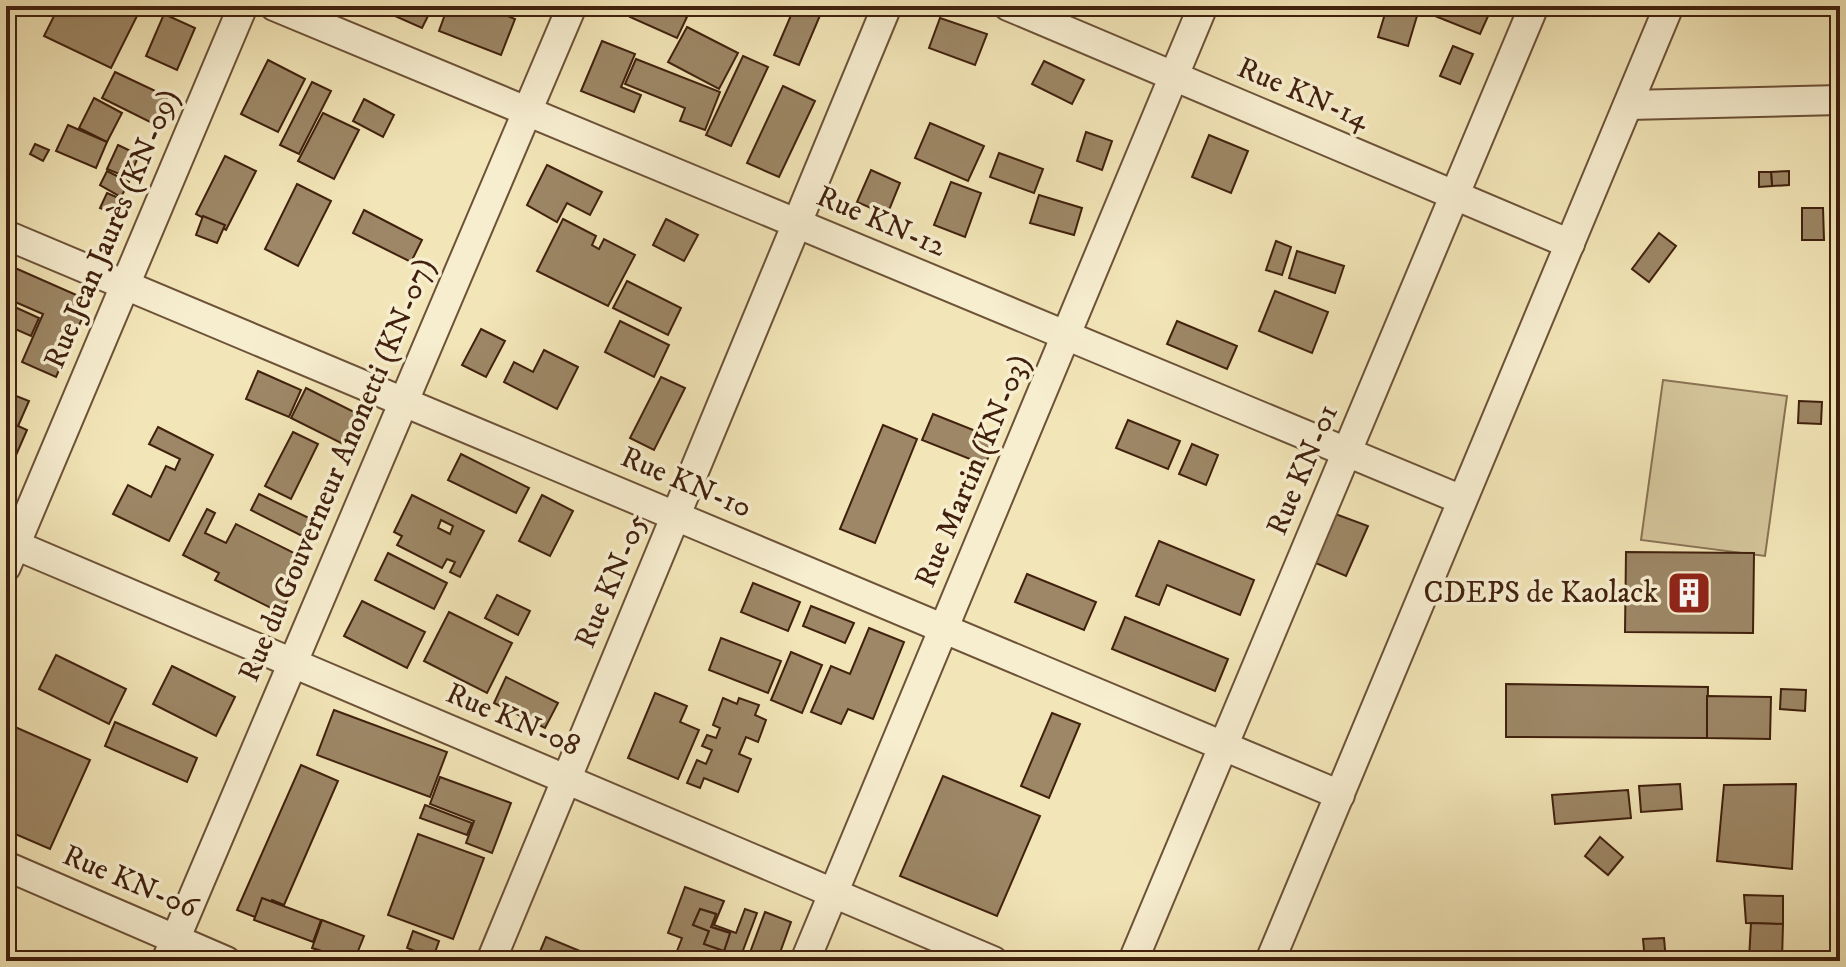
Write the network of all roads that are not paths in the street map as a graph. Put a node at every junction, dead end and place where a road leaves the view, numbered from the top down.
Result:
1 (243, 6) edge
2 (274, 6) edge
3 (572, 6) edge
4 (887, 6) edge
5 (1008, 6) edge
6 (1203, 6) edge
7 (1534, 6) edge
8 (1669, 6) edge
9 (1174, 76) junction
10 (1840, 100) edge
11 (1628, 105) junction
12 (527, 111) junction
13 (1455, 195) junction
14 (797, 224) junction
15 (6, 235) edge
16 (1570, 244) junction
17 (125, 285) junction
18 (1066, 336) junction
19 (404, 401) junction
20 (1347, 452) junction
21 (1462, 500) junction
22 (675, 516) junction
23 (9, 551) edge
24 (944, 629) junction
25 (293, 663) junction
26 (1224, 746) junction
27 (566, 779) junction
28 (1340, 795) junction
29 (6, 866) edge
30 (833, 893) junction
31 (170, 950) edge
32 (226, 961) edge
33 (491, 961) edge
34 (805, 961) edge
35 (993, 961) edge
36 (1133, 961) edge
37 (1270, 961) edge

1 - 17 street, Rue Jean Jaurès (KN-09)
2 - 12 street, Rue KN-12
3 - 12 street, Rue du Gouverneur Anonetti (KN-07)
4 - 14 street, Rue KN-05
5 - 9 street, Rue KN-14
6 - 9 street, Rue Martin (KN-03)
7 - 13 street, Rue KN-01
8 - 11 street
9 - 13 street, Rue KN-14
9 - 18 street, Rue Martin (KN-03)
10 - 11 street
11 - 16 street
12 - 14 street, Rue KN-12
12 - 19 street, Rue du Gouverneur Anonetti (KN-07)
13 - 16 street, Rue KN-14
13 - 20 street, Rue KN-01
14 - 18 street, Rue KN-12
14 - 22 street, Rue KN-05
15 - 17 street, Rue KN-10
16 - 21 street
17 - 19 street, Rue KN-10
17 - 23 street, Rue Jean Jaurès (KN-09)
18 - 20 street, Rue KN-12
18 - 24 street, Rue Martin (KN-03)
19 - 22 street, Rue KN-10
19 - 25 street, Rue du Gouverneur Anonetti (KN-07)
20 - 21 street, Rue KN-12
20 - 26 street, Rue KN-01
21 - 28 street
22 - 24 street, Rue KN-10
22 - 27 street, Rue KN-05
23 - 25 street, Rue KN-08
24 - 26 street, Rue KN-10
24 - 30 street, Rue Martin (KN-03)
25 - 27 street, Rue KN-08
25 - 31 street, Rue du Gouverneur Anonetti (KN-07)
26 - 28 street, Rue KN-10
26 - 36 street, Rue KN-01
27 - 30 street, Rue KN-08
27 - 33 street, Rue KN-05
28 - 37 street
29 - 31 street, Rue KN-06
30 - 34 street, Rue Martin (KN-03)
30 - 35 street, Rue KN-08
31 - 32 street, Rue KN-06

